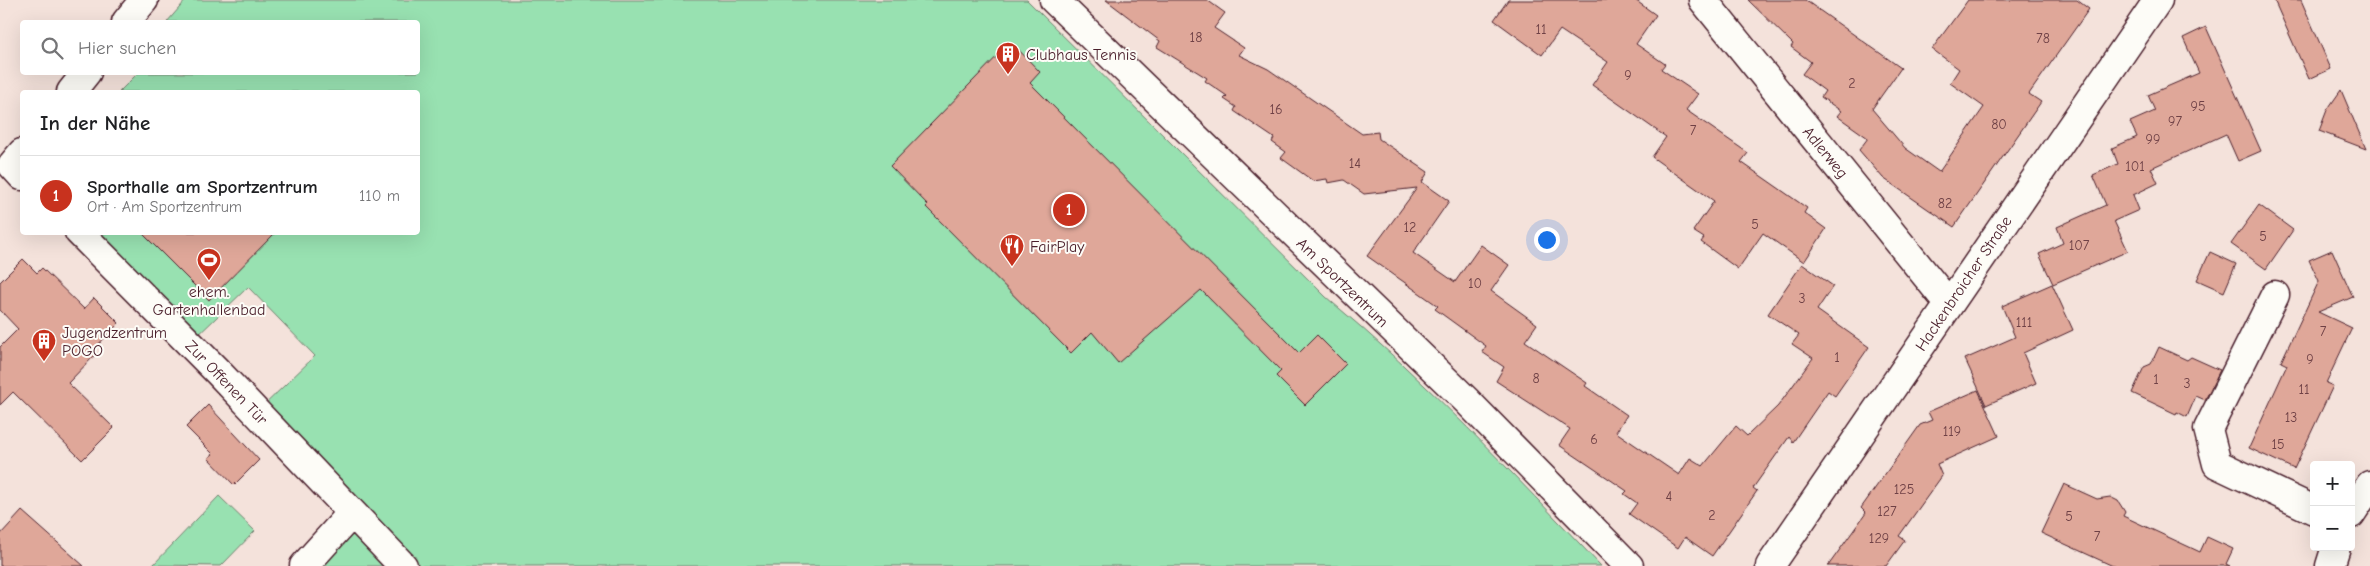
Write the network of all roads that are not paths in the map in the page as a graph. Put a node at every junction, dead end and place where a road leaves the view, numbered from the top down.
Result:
1 (144, 0) edge
2 (1054, 0) edge
3 (1703, 0) edge
4 (2158, 0) edge
5 (128, 20) edge
6 (84, 75) edge
7 (72, 90) edge
8 (20, 155) edge
9 (20, 174) edge
10 (82, 235) edge
11 (2275, 295) dead end
12 (1948, 304) junction
13 (2370, 485) edge
14 (2310, 508) edge
15 (2355, 508) edge
16 (352, 513) junction
17 (2335, 551) edge
18 (304, 566) edge
19 (404, 566) edge
20 (1629, 566) edge
21 (1770, 566) edge
22 (2330, 566) edge

1 - 5 street
2 - 20 street, Am Sportzentrum
3 - 12 street, Adlerweg
4 - 12 street, Hackenbroicher Straße
6 - 7 street
8 - 9 street
10 - 16 street, Zur Offenen Tür
11 - 14 street
12 - 21 street, Hackenbroicher Straße
13 - 15 street
16 - 18 street
16 - 19 street, Zur Offenen Tür
17 - 22 street

